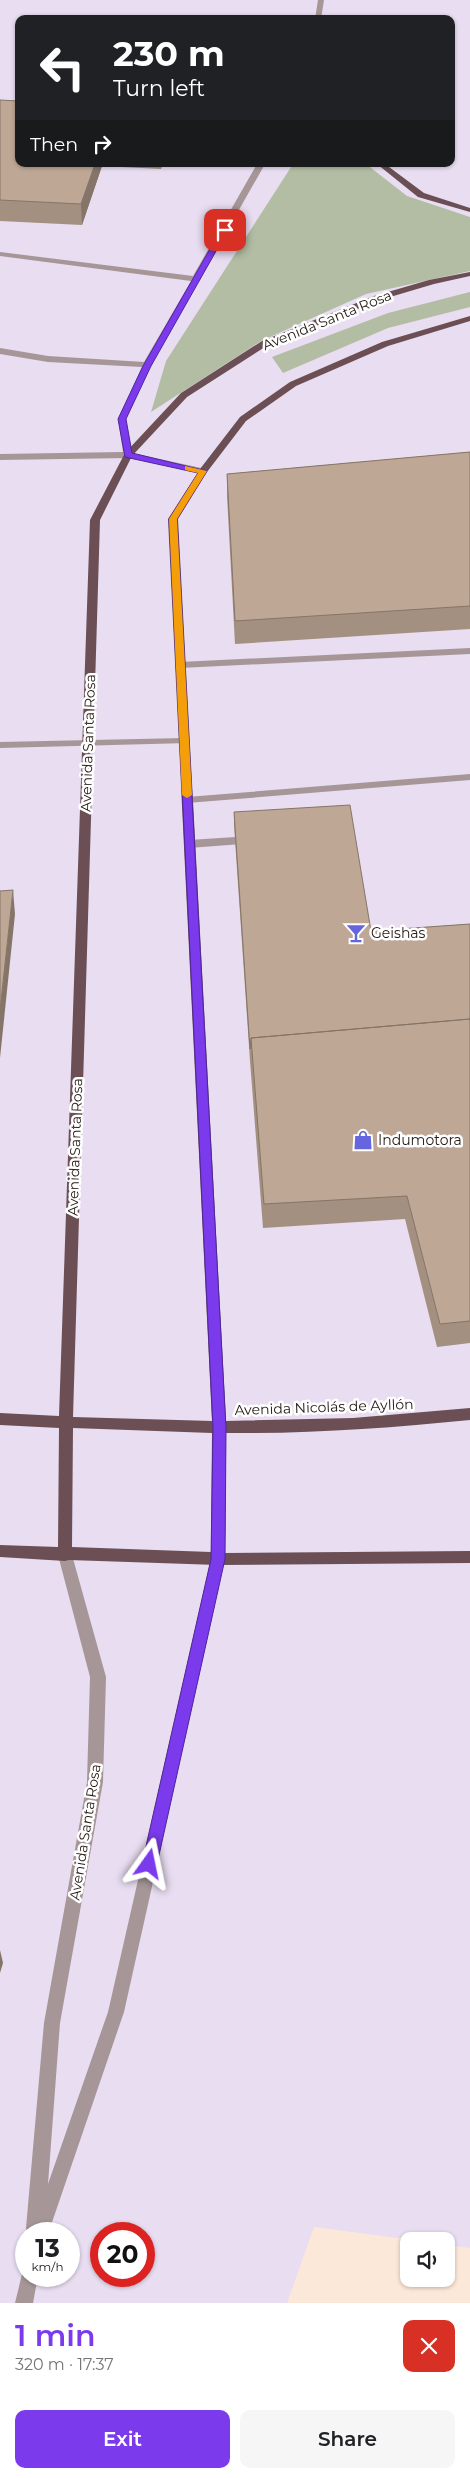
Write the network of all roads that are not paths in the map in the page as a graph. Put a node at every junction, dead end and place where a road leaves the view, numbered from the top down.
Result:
1 (321, 0) edge
2 (319, 15) edge
3 (259, 167) edge
4 (385, 167) edge
5 (470, 210) edge
6 (0, 254) edge
7 (470, 274) edge
8 (197, 279) junction
9 (470, 318) edge
10 (0, 351) edge
11 (147, 366) junction
12 (128, 455) junction
13 (0, 456) edge
14 (202, 471) junction
15 (470, 651) edge
16 (180, 665) junction
17 (88, 742) junction
18 (184, 742) junction
19 (0, 745) edge
20 (470, 777) edge
21 (187, 800) junction
22 (266, 839) edge
23 (189, 844) junction
24 (470, 1414) edge
25 (0, 1418) edge
26 (66, 1422) junction
27 (219, 1428) junction
28 (0, 1551) edge
29 (65, 1555) junction
30 (470, 1557) edge
31 (218, 1559) junction
32 (38, 2222) edge
33 (41, 2222) edge
34 (27, 2287) edge
35 (24, 2303) edge

1 - 2 street
3 - 8 street
4 - 5 main road
6 - 8 street
7 - 12 main road, Avenida Santa Rosa
8 - 11 street
9 - 14 main road, Avenida Santa Rosa
10 - 11 street
11 - 12 street
12 - 13 street
12 - 14 street
12 - 17 main road, Avenida Santa Rosa
14 - 16 main road, Avenida Santa Rosa
15 - 16 street
16 - 18 main road, Avenida Santa Rosa
17 - 18 street
17 - 19 street
17 - 26 main road, Avenida Santa Rosa
18 - 21 main road, Avenida Santa Rosa
20 - 21 street
21 - 23 main road, Avenida Santa Rosa
22 - 23 street
23 - 27 main road, Avenida Santa Rosa
24 - 27 main road, Avenida Nicolás de Ayllón
25 - 26 main road, Avenida Nicolás de Ayllón
26 - 27 main road, Avenida Nicolás de Ayllón
26 - 29 main road, Avenida Santa Rosa
27 - 31 main road, Avenida Santa Rosa
28 - 29 main road
29 - 31 main road
29 - 32 street, Avenida Santa Rosa
30 - 31 main road
31 - 33 street, Avenida Santa Rosa
34 - 35 street

